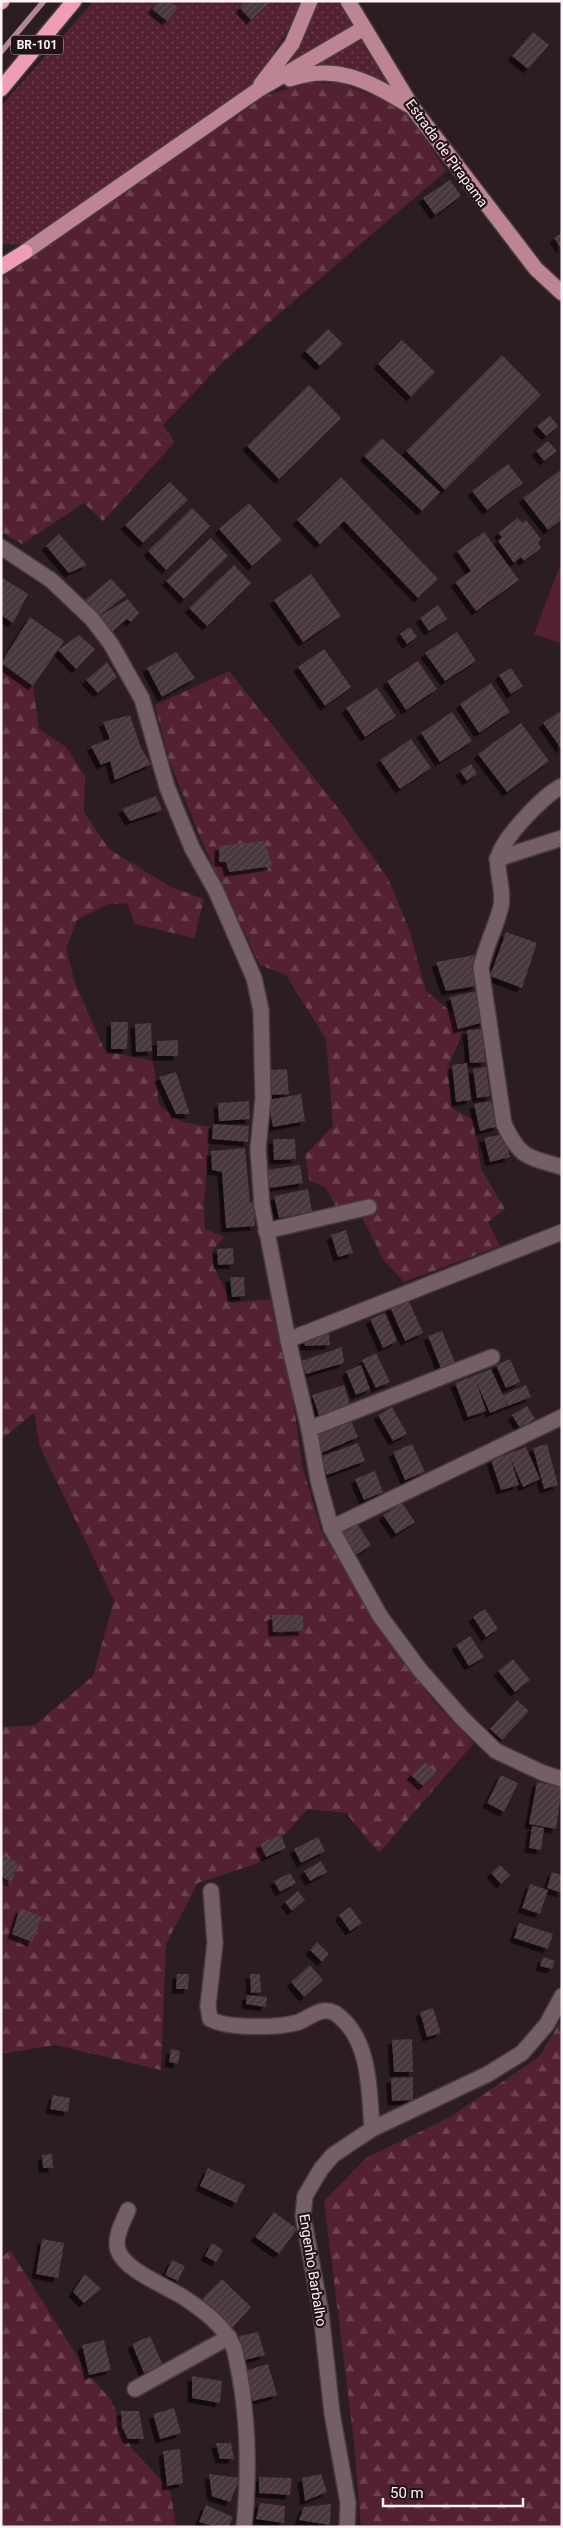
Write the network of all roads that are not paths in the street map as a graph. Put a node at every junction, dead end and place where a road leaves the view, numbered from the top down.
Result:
1 (74, 1) edge
2 (310, 1) edge
3 (348, 1) edge
4 (364, 28) junction
5 (1, 89) edge
6 (258, 90) junction
7 (412, 107) junction
8 (25, 252) junction
9 (1, 255) edge
10 (1, 267) edge
11 (562, 293) edge
12 (1, 547) edge
13 (562, 786) edge
14 (562, 838) edge
15 (497, 859) junction
16 (562, 1167) edge
17 (369, 1207) dead end
18 (266, 1231) junction
19 (562, 1232) edge
20 (288, 1340) junction
21 (492, 1357) dead end
22 (562, 1417) edge
23 (309, 1429) junction
24 (331, 1528) junction
25 (562, 1779) edge
26 (211, 1891) dead end
27 (562, 1996) edge
28 (372, 2130) junction
29 (128, 2210) dead end
30 (229, 2337) junction
31 (135, 2390) dead end
32 (244, 2527) edge
33 (347, 2527) edge

1 - 5 highway, BR-101
2 - 6 main road
3 - 4 main road, Estrada de Pirapama
4 - 6 main road
4 - 7 main road, Estrada de Pirapama
6 - 7 main road
6 - 8 main road
7 - 11 main road, Estrada de Pirapama
8 - 9 highway
8 - 10 highway
12 - 18 street
13 - 15 street
14 - 15 street
15 - 16 street
17 - 18 street
18 - 20 street
19 - 20 street
20 - 23 street
21 - 23 street
22 - 24 street
23 - 24 street
24 - 25 street
26 - 28 street
27 - 28 street, Engenho Barbalho
28 - 33 street, Engenho Barbalho
29 - 30 street
30 - 31 street
30 - 32 street

